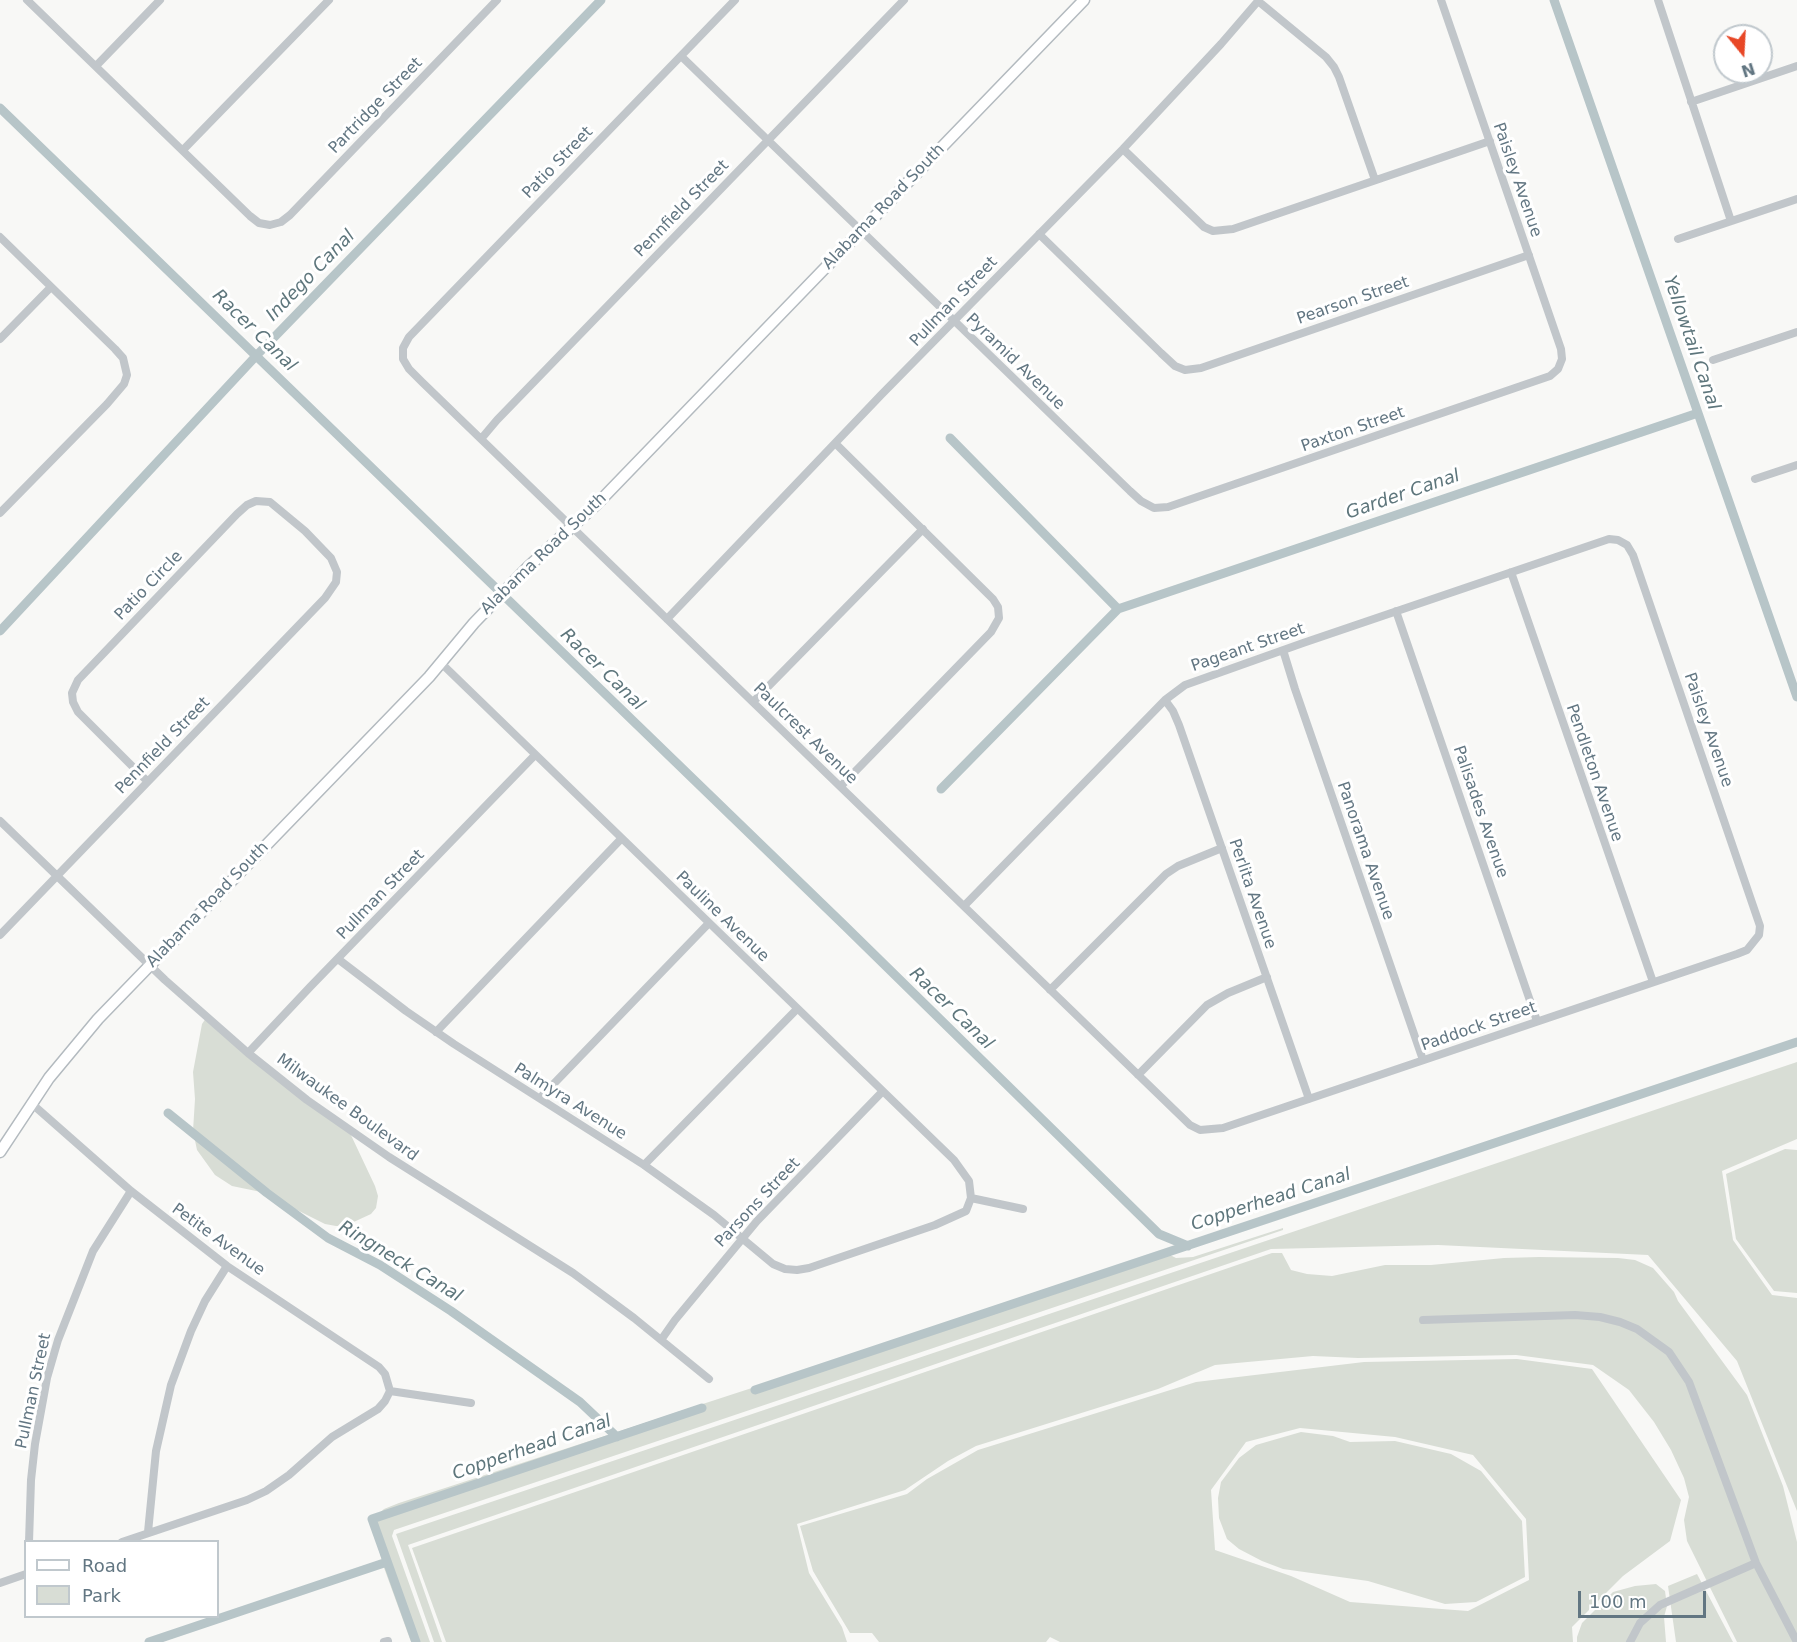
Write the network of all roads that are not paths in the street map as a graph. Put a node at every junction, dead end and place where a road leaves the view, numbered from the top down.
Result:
1 (27, 0) edge
2 (160, 0) edge
3 (329, 0) edge
4 (497, 0) edge
5 (735, 0) edge
6 (904, 0) edge
7 (1084, 0) edge
8 (1441, 0) edge
9 (1658, 0) edge
10 (1258, 1) edge
11 (681, 56) junction
12 (96, 66) junction
13 (1797, 66) edge
14 (1691, 102) junction
15 (767, 141) junction
16 (1490, 141) junction
17 (1123, 148) junction
18 (183, 150) junction
19 (1375, 180) junction
20 (1797, 199) edge
21 (1731, 220) junction
22 (861, 230) junction
23 (1039, 234) junction
24 (0, 237) edge
25 (1678, 239) dead end
26 (1528, 255) junction
27 (51, 287) junction
28 (954, 322) junction
29 (1797, 332) edge
30 (0, 339) edge
31 (403, 348) joint
32 (1713, 360) dead end
33 (1558, 369) joint
34 (481, 439) junction
35 (836, 444) junction
36 (1797, 465) edge
37 (1755, 479) dead end
38 (1154, 508) joint
39 (0, 513) edge
40 (572, 528) junction
41 (922, 530) junction
42 (1618, 540) joint
43 (337, 572) joint
44 (1511, 572) junction
45 (1396, 611) junction
46 (667, 619) junction
47 (1283, 650) junction
48 (441, 663) junction
49 (1165, 700) junction
50 (753, 702) junction
51 (535, 756) junction
52 (147, 781) junction
53 (841, 786) junction
54 (0, 821) edge
55 (621, 839) junction
56 (1222, 848) junction
57 (57, 876) junction
58 (964, 906) junction
59 (709, 923) junction
60 (0, 935) edge
61 (1760, 935) joint
62 (338, 959) junction
63 (150, 965) junction
64 (1267, 977) junction
65 (1653, 982) junction
66 (1050, 990) junction
67 (797, 1009) junction
68 (1538, 1022) junction
69 (436, 1032) junction
70 (248, 1053) junction
71 (1423, 1060) junction
72 (1138, 1075) junction
73 (882, 1092) junction
74 (540, 1098) junction
75 (1309, 1099) junction
76 (31, 1103) junction
77 (1200, 1130) joint
78 (0, 1152) edge
79 (644, 1165) junction
80 (131, 1191) junction
81 (971, 1198) junction
82 (1023, 1209) dead end
83 (743, 1238) junction
84 (227, 1266) junction
85 (1424, 1320) dead end
86 (661, 1340) junction
87 (708, 1379) dead end
88 (390, 1391) junction
89 (471, 1403) dead end
90 (148, 1532) junction
91 (29, 1540) edge
92 (127, 1540) edge
93 (1756, 1563) junction
94 (24, 1575) edge
95 (0, 1583) edge
96 (1630, 1642) edge
97 (1797, 1642) edge

1 - 12 street
2 - 12 street
3 - 18 street
4 - 18 street, Partridge Street
5 - 11 street, Patio Street
6 - 15 street, Pennfield Street
7 - 22 street, Alabama Road South
8 - 16 street, Paisley Avenue
9 - 14 street
10 - 17 street, Pullman Street
10 - 19 street
11 - 15 street, Pyramid Avenue
11 - 31 street, Patio Street
12 - 18 street
13 - 14 street
14 - 21 street
15 - 22 street, Pyramid Avenue
15 - 34 street, Pennfield Street
16 - 19 street
16 - 26 street, Paisley Avenue
17 - 19 street
17 - 23 street, Pullman Street
20 - 21 street
21 - 25 street
22 - 28 street, Pyramid Avenue
22 - 40 street, Alabama Road South
23 - 26 street, Pearson Street
23 - 28 street, Pullman Street
24 - 27 street
26 - 33 street, Paisley Avenue
27 - 30 street
27 - 39 street
28 - 35 street, Pullman Street
28 - 38 street, Pyramid Avenue
29 - 32 street
31 - 34 street, Paulcrest Avenue
33 - 38 street, Paxton Street
34 - 40 street, Paulcrest Avenue
35 - 41 street
35 - 46 street, Pullman Street
36 - 37 street
40 - 46 street, Paulcrest Avenue
40 - 48 street, Alabama Road South
41 - 50 street
41 - 53 street
42 - 44 street, Pageant Street
42 - 61 street, Paisley Avenue
43 - 52 street, Pennfield Street
43 - 52 street, Patio Circle
44 - 45 street, Pageant Street
44 - 65 street, Pendleton Avenue
45 - 47 street, Pageant Street
45 - 68 street, Palisades Avenue
46 - 50 street, Paulcrest Avenue
47 - 49 street, Pageant Street
47 - 71 street, Panorama Avenue
48 - 51 street, Pauline Avenue
48 - 63 street, Alabama Road South
49 - 56 street, Perlita Avenue
49 - 58 street, Pageant Street
50 - 53 street, Paulcrest Avenue
51 - 55 street, Pauline Avenue
51 - 62 street, Pullman Street
52 - 57 street, Pennfield Street
53 - 58 street, Paulcrest Avenue
54 - 57 street, Milwaukee Boulevard
55 - 59 street, Pauline Avenue
55 - 69 street
56 - 64 street, Perlita Avenue
56 - 66 street
57 - 60 street, Pennfield Street
57 - 63 street, Milwaukee Boulevard
58 - 66 street, Paulcrest Avenue
59 - 67 street, Pauline Avenue
59 - 74 street
61 - 65 street, Paddock Street
62 - 69 street, Palmyra Avenue
62 - 70 street, Pullman Street
63 - 70 street, Milwaukee Boulevard
63 - 76 street, Alabama Road South
64 - 72 street
64 - 75 street, Perlita Avenue
65 - 68 street, Paddock Street
66 - 72 street, Paulcrest Avenue
67 - 73 street, Pauline Avenue
67 - 79 street
68 - 71 street, Paddock Street
69 - 74 street, Palmyra Avenue
70 - 86 street, Milwaukee Boulevard
71 - 75 street, Paddock Street
72 - 77 street, Paulcrest Avenue
73 - 81 street, Pauline Avenue
73 - 83 street, Parsons Street
74 - 79 street, Palmyra Avenue
75 - 77 street, Paddock Street
76 - 78 street, Alabama Road South
76 - 80 street, Petite Avenue
79 - 83 street, Palmyra Avenue
80 - 84 street, Petite Avenue
80 - 91 street, Pullman Street
81 - 82 street
81 - 83 street, Palmyra Avenue
83 - 86 street, Parsons Street
84 - 88 street, Petite Avenue
84 - 90 street
85 - 93 street
86 - 87 street, Milwaukee Boulevard
88 - 89 street
88 - 90 street
90 - 92 street
93 - 96 street
93 - 97 street
94 - 95 street

